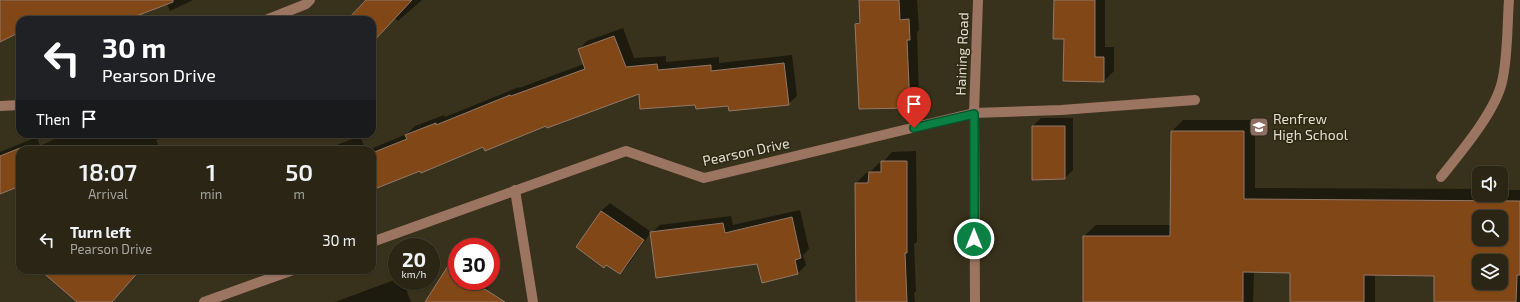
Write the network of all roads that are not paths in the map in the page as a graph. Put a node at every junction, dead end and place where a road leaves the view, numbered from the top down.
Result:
1 (310, 0) edge
2 (978, 0) edge
3 (1509, 0) edge
4 (276, 16) edge
5 (1195, 100) dead end
6 (16, 105) edge
7 (0, 106) edge
8 (974, 114) junction
9 (1442, 177) dead end
10 (515, 190) junction
11 (376, 241) edge
12 (282, 274) edge
13 (204, 302) edge
14 (533, 302) edge
15 (975, 302) edge

1 - 4 street
2 - 8 street, Haining Road
3 - 9 street
5 - 8 street, Pearson Drive
6 - 7 street
8 - 10 street, Pearson Drive
8 - 15 street, Haining Road
10 - 11 street, Pearson Drive
10 - 14 street
12 - 13 street

